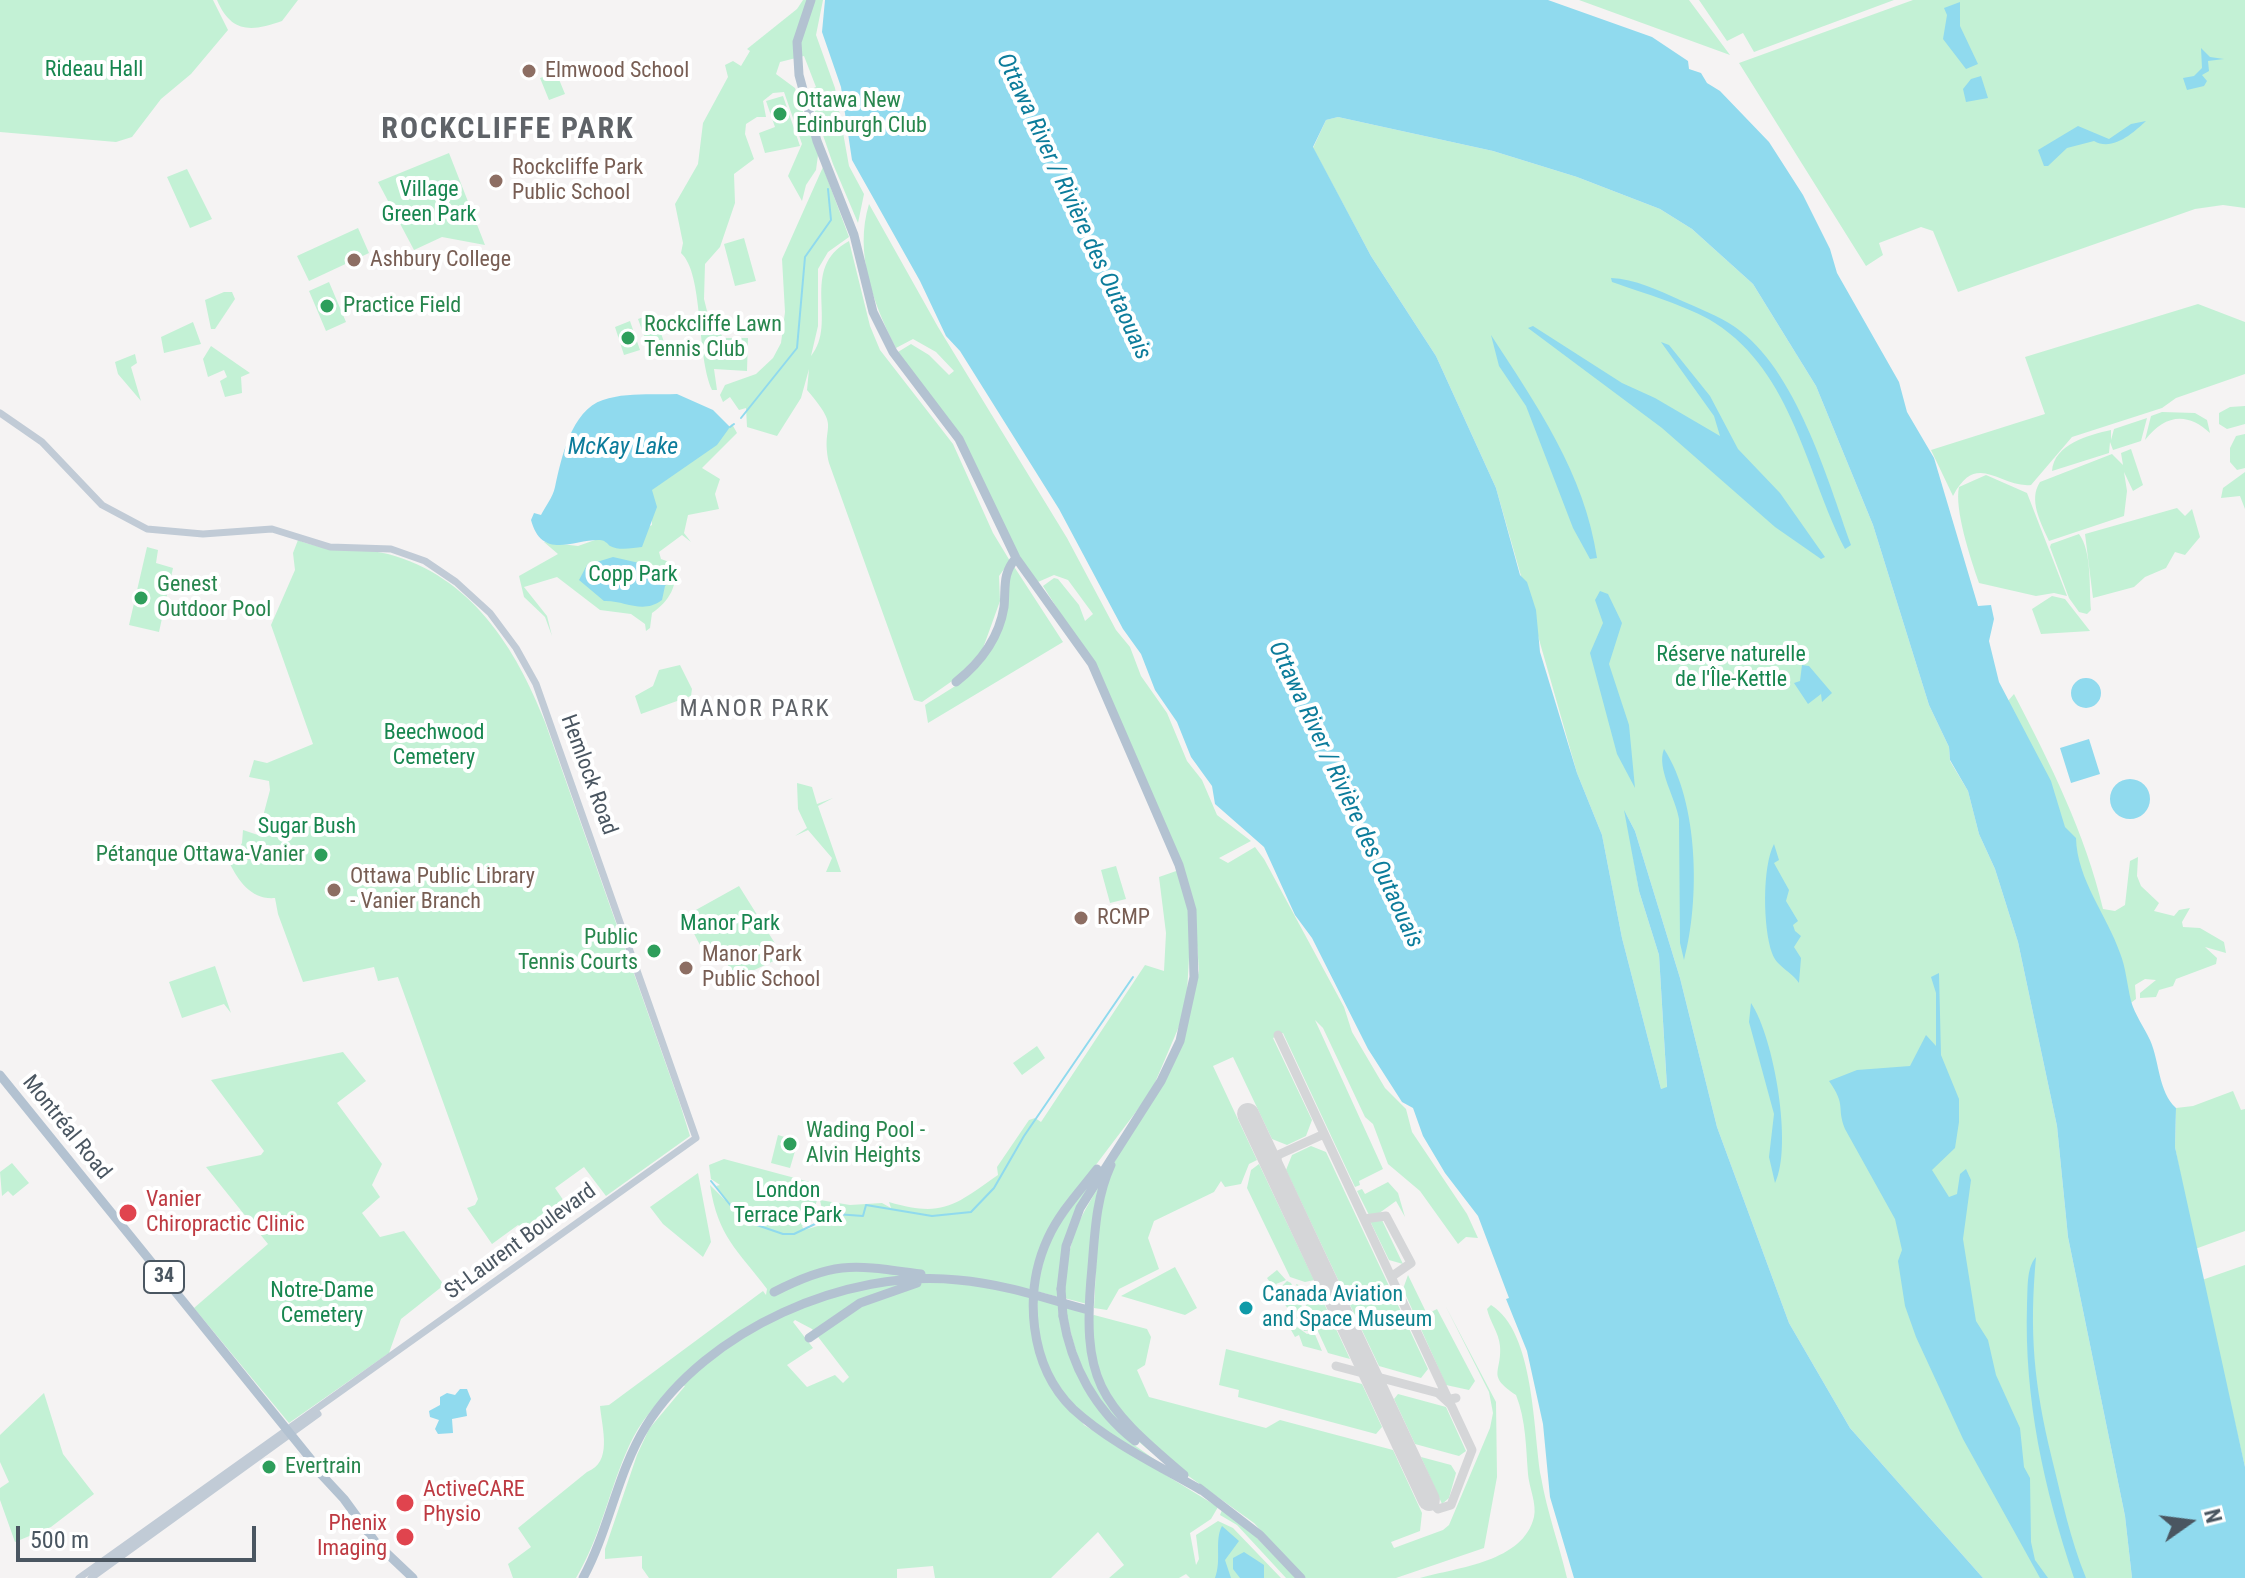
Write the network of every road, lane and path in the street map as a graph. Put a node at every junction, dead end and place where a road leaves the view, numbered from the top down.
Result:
1 (811, 0) edge
2 (0, 413) edge
3 (1016, 558) junction
4 (956, 682) dead end
5 (0, 1075) edge
6 (1129, 1130) junction
7 (696, 1138) joint
8 (956, 1279) junction
9 (774, 1292) dead end
10 (1035, 1295) junction
11 (1088, 1310) junction
12 (809, 1338) dead end
13 (288, 1432) junction
14 (1201, 1490) junction
15 (400, 1567) junction
16 (79, 1578) edge
17 (91, 1578) edge
18 (405, 1578) edge
19 (413, 1578) edge
20 (583, 1578) edge
21 (1301, 1578) edge

1 - 3 main road
2 - 7 main road, Hemlock Road
3 - 4 main road
3 - 6 main road
5 - 13 main road, Montréal Road / 34
6 - 10 main road
6 - 11 main road
6 - 14 main road, bridge
7 - 13 main road, St-Laurent Boulevard
8 - 9 main road
8 - 10 main road
8 - 12 main road
8 - 20 main road
10 - 11 main road
10 - 14 main road
11 - 14 main road
13 - 15 main road, Montréal Road / 34
13 - 16 main road, St-Laurent Boulevard
13 - 17 main road, St-Laurent Boulevard
14 - 21 main road
15 - 18 main road, Montréal Road / 34
15 - 19 main road, Montréal Road / 34

